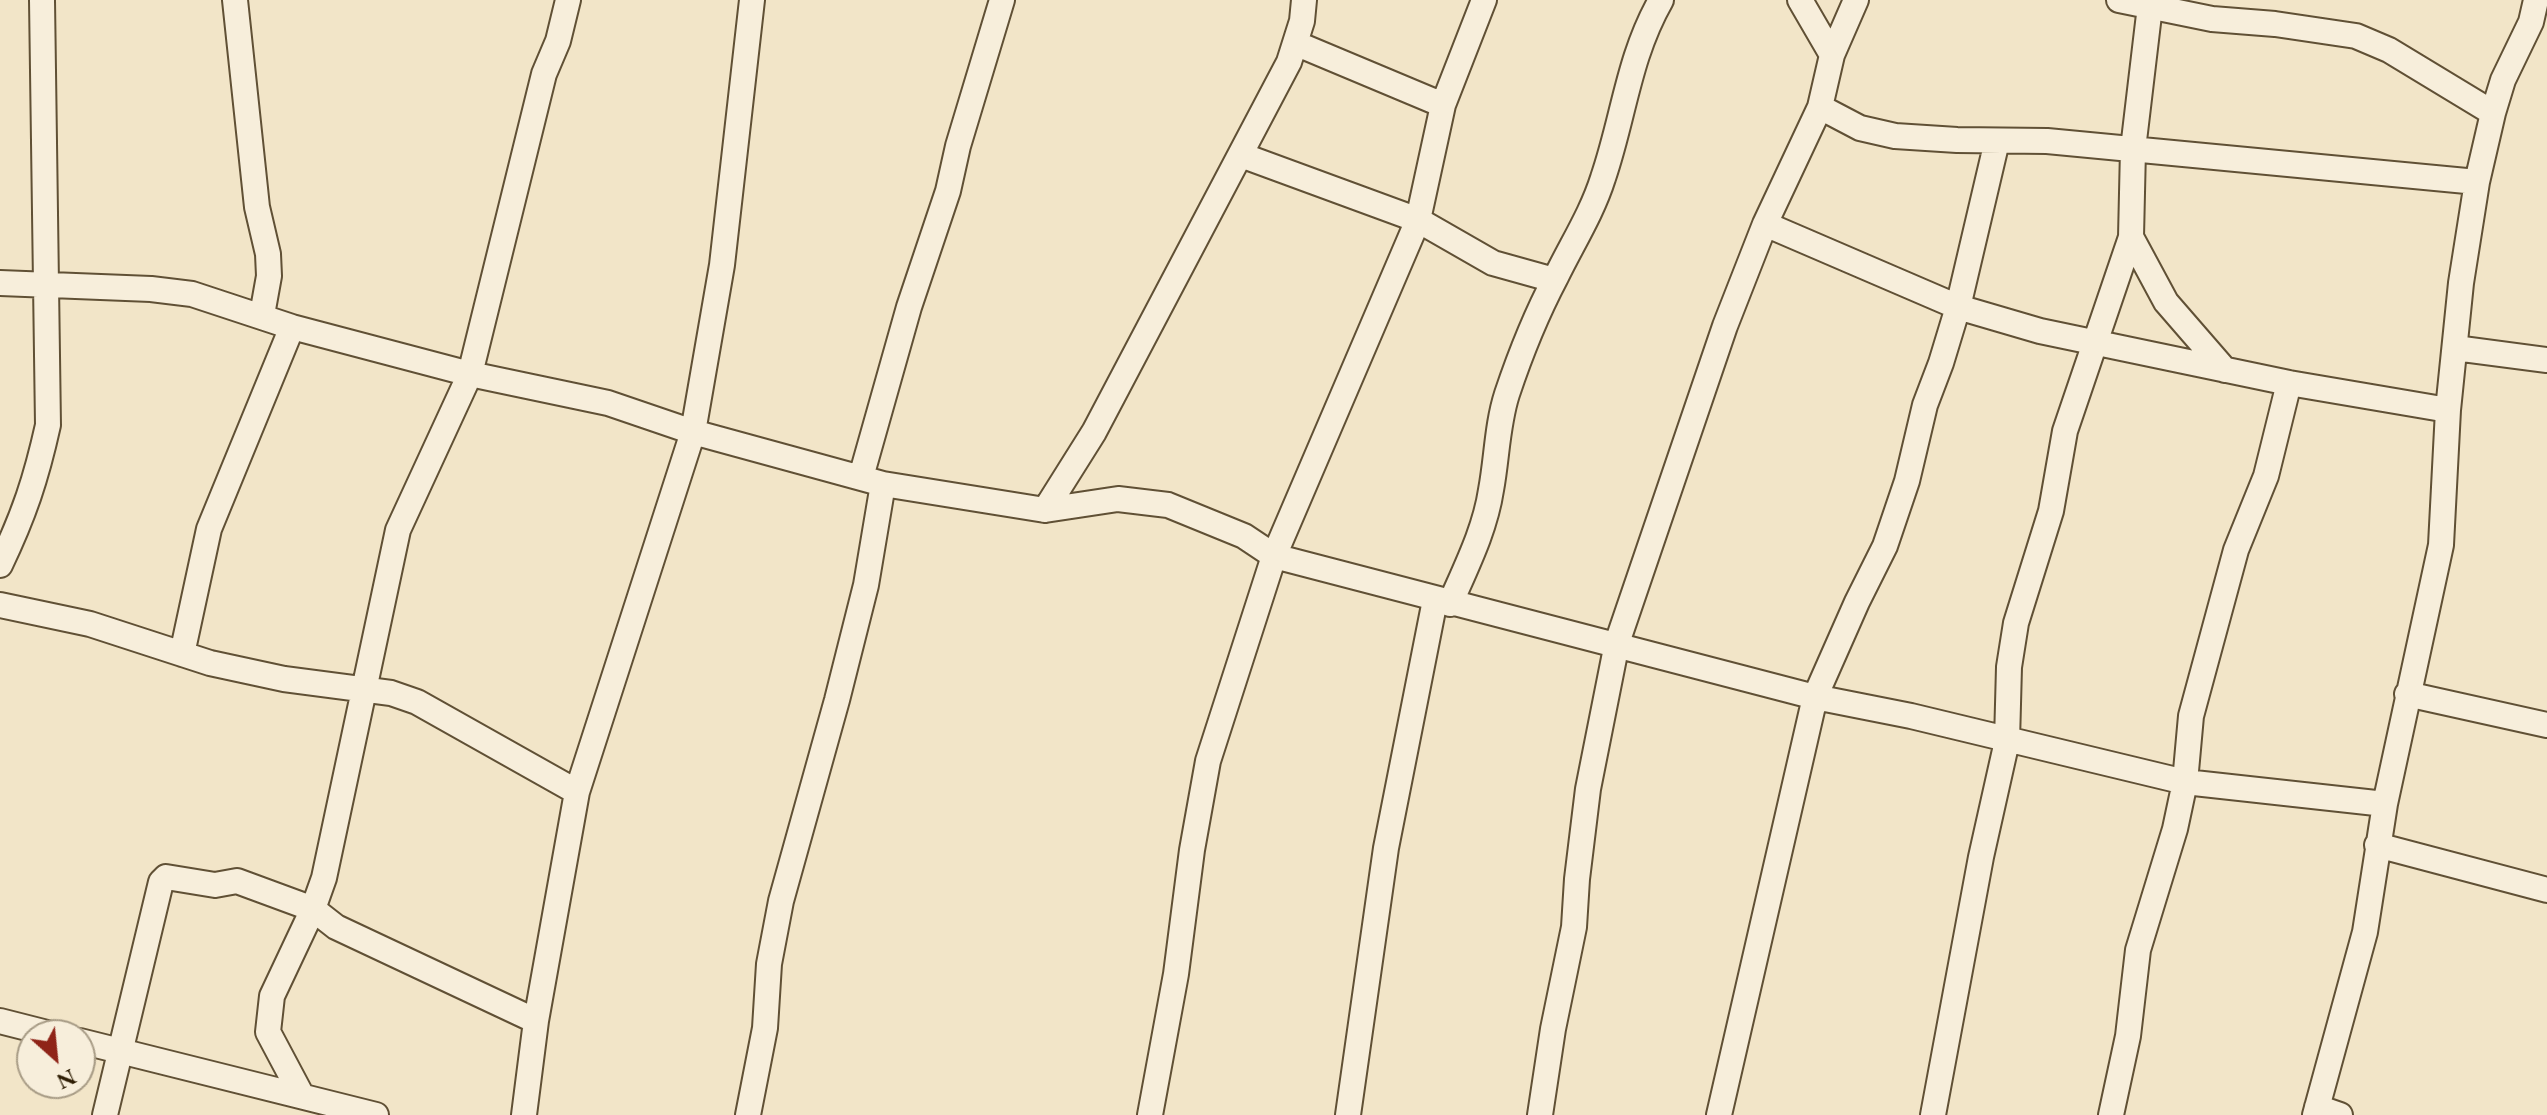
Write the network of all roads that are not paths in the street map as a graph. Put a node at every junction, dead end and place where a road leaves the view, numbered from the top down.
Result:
1 (42, 0) edge
2 (235, 0) edge
3 (568, 0) edge
4 (752, 0) edge
5 (1002, 0) edge
6 (1304, 0) edge
7 (1484, 0) edge
8 (1661, 0) edge
9 (1800, 0) edge
10 (1856, 0) edge
11 (2119, 0) edge
12 (2150, 6) junction
13 (2214, 9) edge
14 (2538, 15) edge
15 (1295, 43) junction
16 (1832, 55) junction
17 (1443, 105) junction
18 (1820, 107) junction
19 (2493, 113) junction
20 (1997, 141) junction
21 (2133, 149) junction
22 (1241, 155) junction
23 (2477, 182) junction
24 (1418, 220) junction
25 (1765, 224) junction
26 (2131, 237) junction
27 (1554, 280) junction
28 (0, 283) edge
29 (47, 284) junction
30 (1958, 307) junction
31 (262, 315) junction
32 (292, 327) junction
33 (2095, 345) junction
34 (2455, 348) junction
35 (2547, 360) edge
36 (2225, 370) junction
37 (470, 374) junction
38 (2289, 383) junction
39 (2448, 410) junction
40 (693, 432) junction
41 (872, 480) junction
42 (1045, 510) junction
43 (1274, 556) junction
44 (0, 565) edge
45 (1442, 602) junction
46 (0, 605) edge
47 (1617, 643) junction
48 (182, 654) junction
49 (364, 689) junction
50 (2407, 694) junction
51 (1815, 697) junction
52 (2547, 725) edge
53 (2007, 741) junction
54 (2185, 782) junction
55 (577, 792) junction
56 (2385, 804) junction
57 (2377, 845) junction
58 (2547, 890) edge
59 (313, 909) junction
60 (536, 1021) junction
61 (96, 1045) edge
62 (119, 1050) junction
63 (302, 1096) junction
64 (2316, 1111) edge
65 (105, 1115) edge
66 (376, 1115) edge
67 (524, 1115) edge
68 (748, 1115) edge
69 (1150, 1115) edge
70 (1348, 1115) edge
71 (1540, 1115) edge
72 (1719, 1115) edge
73 (1933, 1115) edge
74 (2111, 1115) edge
75 (2340, 1115) edge

1 - 29 street
2 - 31 street
3 - 37 street
4 - 40 street
5 - 41 street
6 - 15 street
7 - 17 street
8 - 27 street
9 - 16 street
10 - 16 street
11 - 12 street
12 - 13 street
12 - 21 street
13 - 19 street
14 - 19 street
15 - 17 street
15 - 22 street
16 - 18 street
17 - 24 street
18 - 20 street
18 - 25 street
19 - 23 street
20 - 21 street
20 - 30 street
21 - 23 street
21 - 26 street
22 - 24 street
22 - 42 street
23 - 34 street
24 - 27 street
24 - 43 street
25 - 30 street
25 - 47 street
26 - 33 street
26 - 36 street
27 - 45 street
28 - 29 street
29 - 31 street
29 - 44 street
30 - 33 street
30 - 51 street
31 - 32 street
32 - 37 street
32 - 48 street
33 - 36 street
33 - 53 street
34 - 35 street
34 - 39 street
36 - 38 street
37 - 40 street
37 - 49 street
38 - 39 street
38 - 54 street
39 - 50 street
40 - 41 street
40 - 55 street
41 - 42 street
41 - 68 street
42 - 43 street
43 - 45 street
43 - 69 street
45 - 47 street
45 - 70 street
46 - 48 street
47 - 51 street
47 - 71 street
48 - 49 street
49 - 55 street
49 - 59 street
50 - 52 street
50 - 56 street
51 - 53 street
51 - 72 street
53 - 54 street
53 - 73 street
54 - 56 street
54 - 74 street
55 - 60 street
56 - 57 street
57 - 58 street
57 - 64 street
59 - 60 street
59 - 62 street
59 - 63 street
60 - 67 street
61 - 62 street
62 - 63 street
62 - 65 street
63 - 66 street
64 - 75 street

